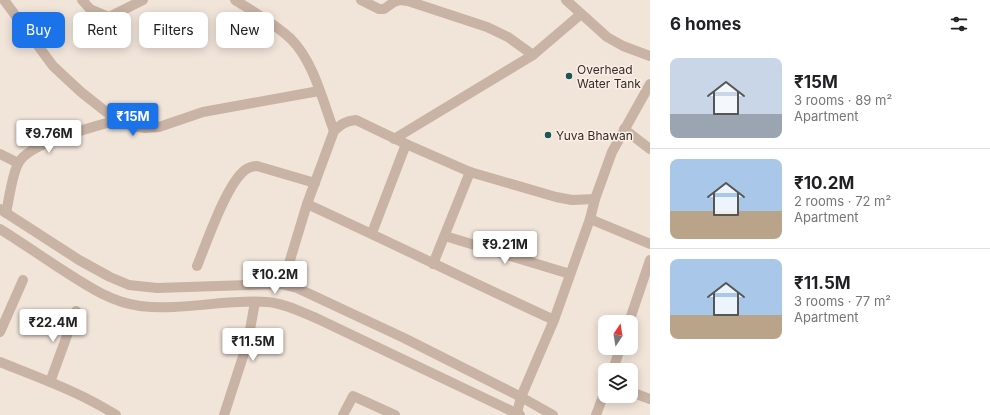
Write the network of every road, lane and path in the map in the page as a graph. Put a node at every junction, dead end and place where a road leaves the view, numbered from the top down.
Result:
1 (4, 0) edge
2 (82, 0) edge
3 (143, 0) edge
4 (236, 0) edge
5 (361, 0) edge
6 (566, 0) edge
7 (394, 1) edge
8 (581, 14) junction
9 (533, 55) junction
10 (650, 56) edge
11 (650, 84) edge
12 (319, 90) junction
13 (117, 120) junction
14 (624, 129) junction
15 (334, 131) junction
16 (394, 139) junction
17 (406, 144) junction
18 (650, 149) edge
19 (0, 154) edge
20 (18, 163) junction
21 (470, 172) junction
22 (314, 183) junction
23 (595, 199) junction
24 (307, 204) junction
25 (3, 211) edge
26 (590, 219) junction
27 (0, 230) edge
28 (372, 233) junction
29 (445, 236) junction
30 (650, 244) edge
31 (650, 260) edge
32 (433, 264) junction
33 (197, 266) dead end
34 (570, 274) junction
35 (23, 280) dead end
36 (281, 284) junction
37 (255, 302) junction
38 (76, 311) dead end
39 (631, 315) edge
40 (554, 320) junction
41 (0, 332) edge
42 (0, 362) edge
43 (50, 382) junction
44 (638, 395) edge
45 (521, 397) junction
46 (650, 400) edge
47 (600, 403) edge
48 (519, 414) edge
49 (116, 415) edge
50 (224, 415) edge
51 (343, 415) edge
52 (395, 415) edge
53 (553, 415) edge
54 (596, 415) edge

1 - 13 street
2 - 3 street
4 - 12 street
5 - 7 street
6 - 8 street
7 - 9 street
8 - 9 street
8 - 10 street
9 - 16 street
11 - 14 street
12 - 13 street
12 - 15 street
13 - 20 street
14 - 18 street
14 - 23 street
15 - 16 street
15 - 22 street
16 - 17 street
17 - 21 street
17 - 28 street
19 - 20 street
20 - 25 street
21 - 23 street
21 - 29 street
22 - 24 street
22 - 33 street
23 - 26 street
24 - 28 street
24 - 36 street
25 - 36 street
26 - 30 street
26 - 34 street
27 - 37 street
28 - 32 street
29 - 32 street
29 - 34 street
31 - 39 street
32 - 40 street
34 - 40 street
35 - 41 street
36 - 45 street
37 - 48 street
37 - 50 street
38 - 43 street
40 - 45 street
42 - 43 street
43 - 49 street
44 - 46 street
45 - 48 street
45 - 53 street
47 - 54 street
51 - 52 street

